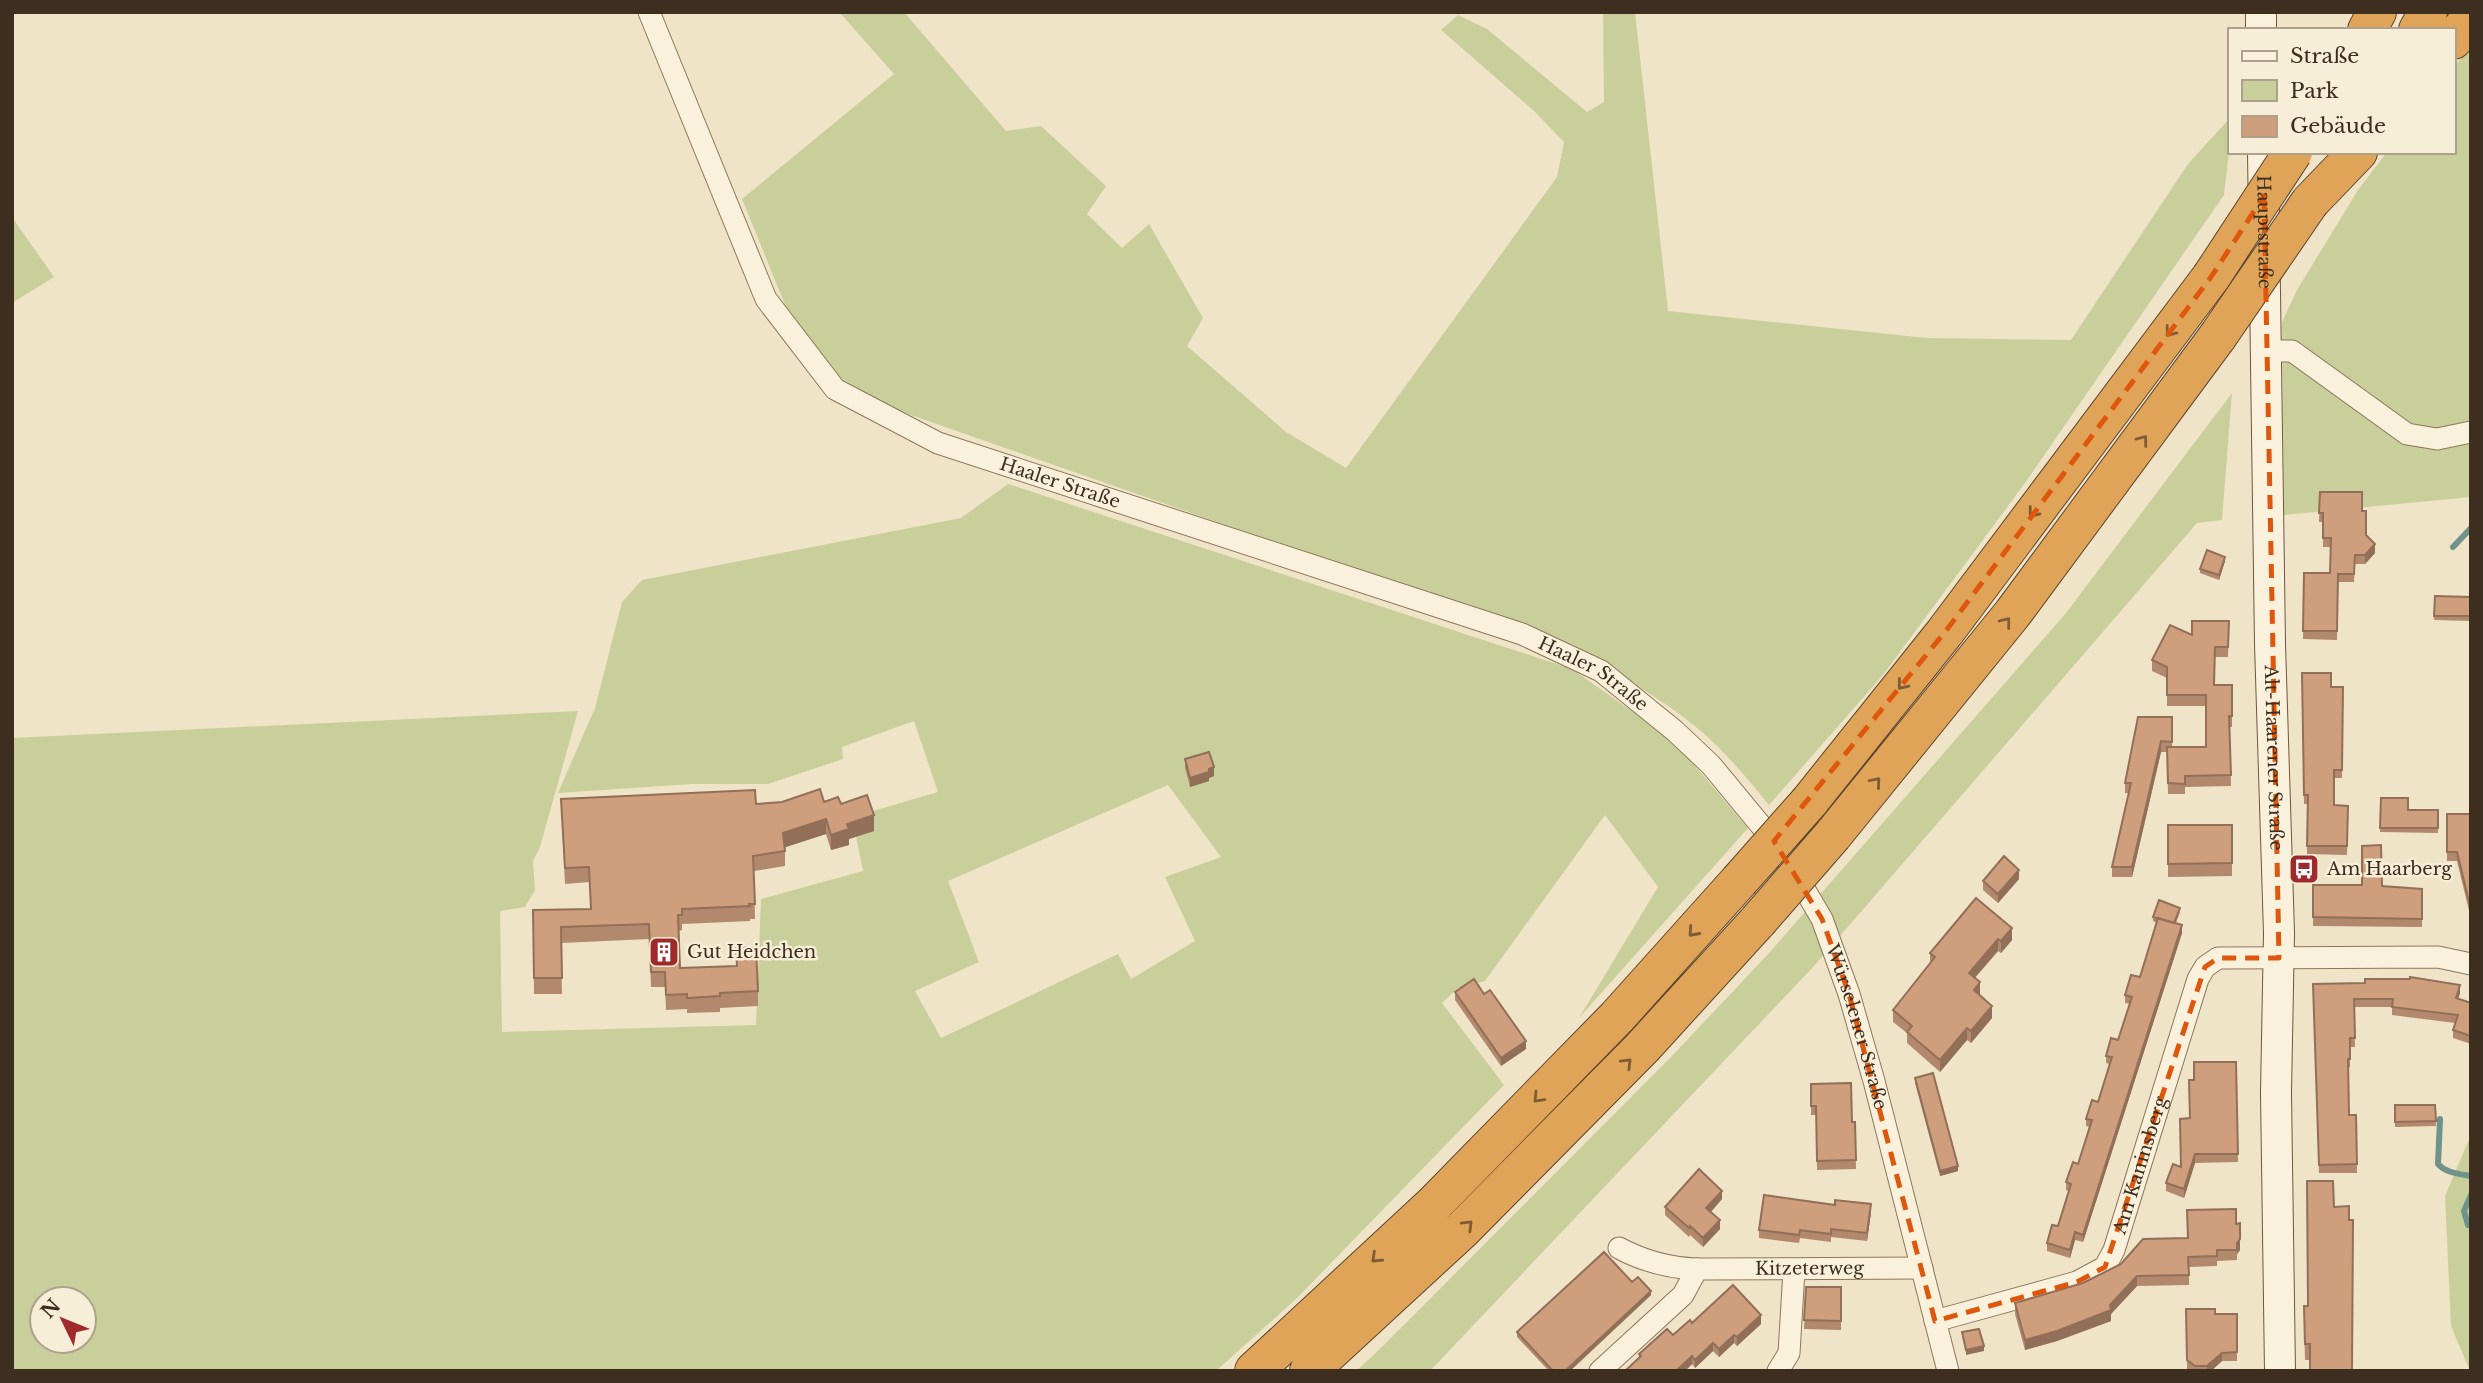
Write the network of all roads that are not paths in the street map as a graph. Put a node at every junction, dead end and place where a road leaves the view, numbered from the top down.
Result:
1 (649, 12) edge
2 (2377, 12) edge
3 (2428, 12) edge
4 (2471, 17) edge
5 (2368, 28) edge
6 (2419, 28) edge
7 (2455, 37) edge
8 (2263, 154) edge
9 (2291, 154) edge
10 (2340, 154) edge
11 (2356, 154) edge
12 (2310, 202) junction
13 (2266, 313) joint
14 (2267, 351) junction
15 (2471, 432) edge
16 (1675, 731) joint
17 (2279, 958) junction
18 (2471, 964) edge
19 (1619, 1248) dead end
20 (1922, 1268) junction
21 (1697, 1269) junction
22 (1794, 1270) junction
23 (1935, 1321) junction
24 (1254, 1371) edge
25 (1309, 1371) edge
26 (1600, 1371) edge
27 (1778, 1371) edge
28 (1948, 1371) edge
29 (2280, 1371) edge

1 - 16 street, Haaler Straße
2 - 5 highway
3 - 6 highway
4 - 7 highway
8 - 13 main road, Hauptstraße
9 -> 24 highway, bridge
10 - 12 highway
11 - 12 highway
25 -> 12 highway, bridge
13 - 14 main road, Alt-Haarener Straße
14 - 15 street
14 - 17 main road, Alt-Haarener Straße
16 - 20 street, Würselener Straße
17 - 18 street
17 - 23 street, Am Kaninsberg
17 - 29 main road, Alt-Haarener Straße
19 - 21 street, Kitzeterweg
20 - 22 street, Kitzeterweg
20 - 23 street, Würselener Straße
21 - 22 street, Kitzeterweg
21 - 26 street
22 - 27 street
23 - 28 street, Würselener Straße

